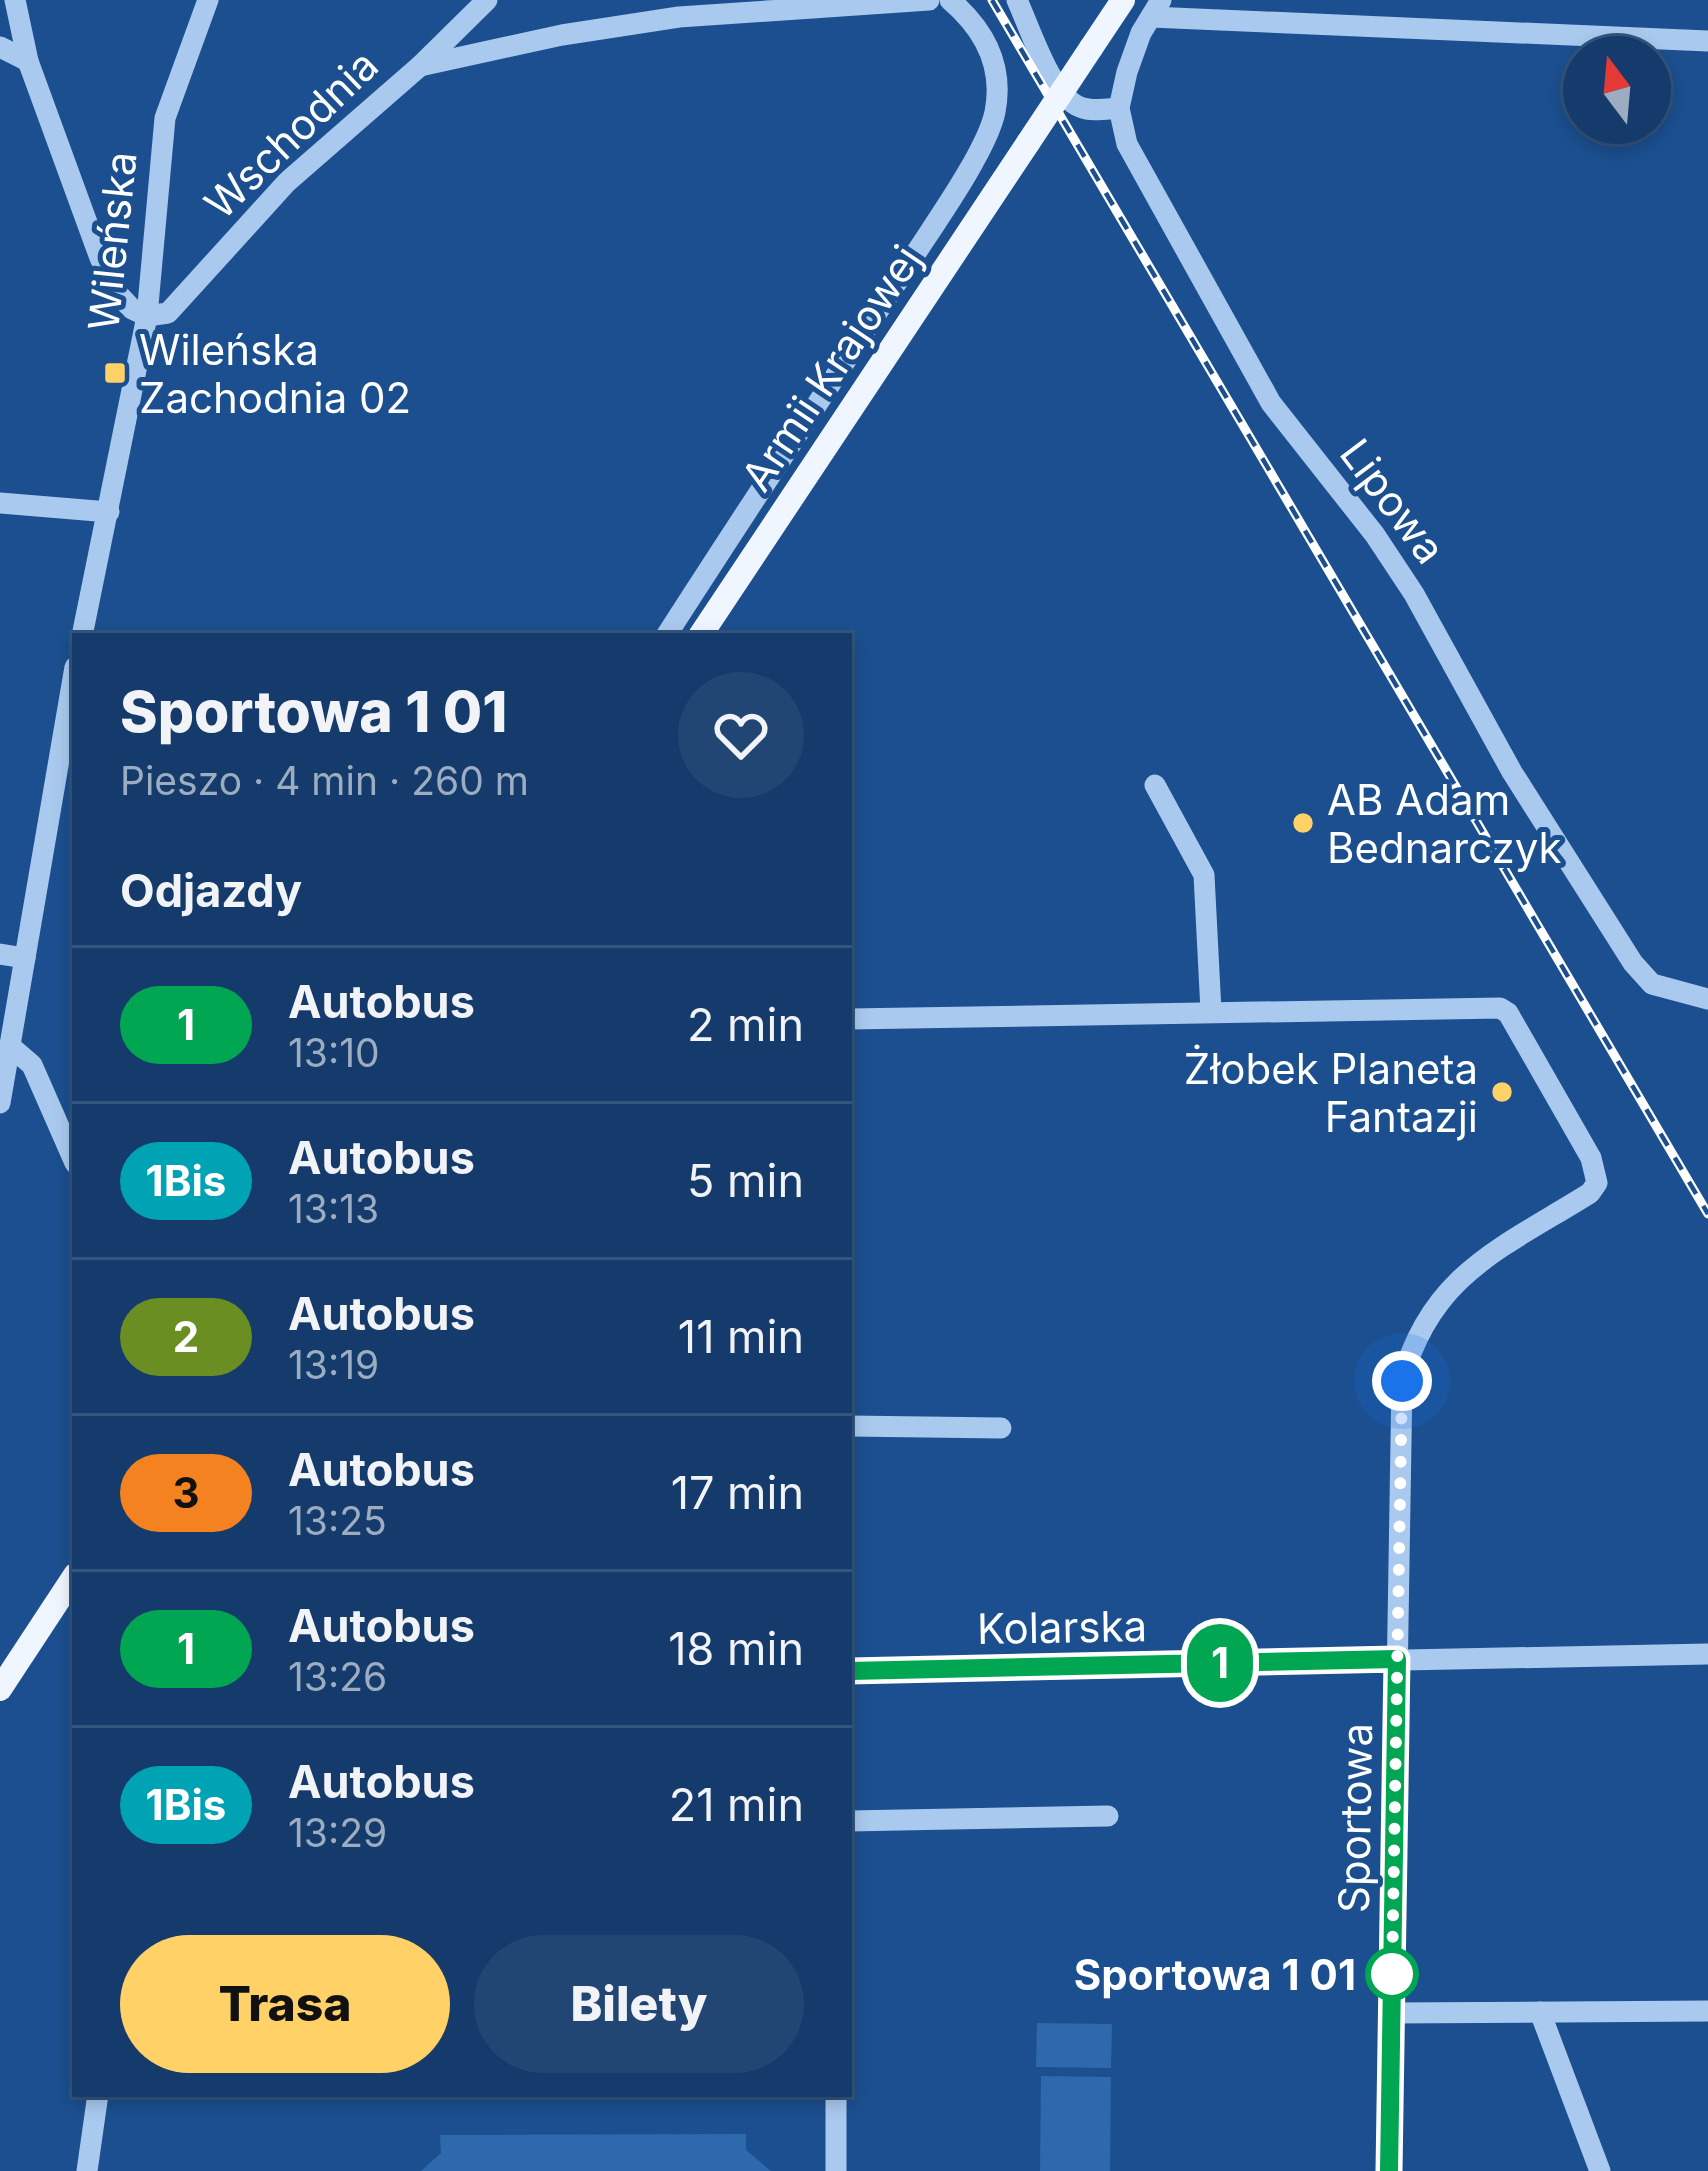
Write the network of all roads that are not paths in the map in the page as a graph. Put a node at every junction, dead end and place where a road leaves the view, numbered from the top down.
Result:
1 (15, 0) edge
2 (208, 0) edge
3 (487, 0) edge
4 (929, 0) edge
5 (950, 0) edge
6 (1017, 0) edge
7 (1123, 0) edge
8 (1156, 8) edge
9 (1708, 41) edge
10 (0, 47) edge
11 (28, 61) junction
12 (420, 66) junction
13 (1119, 108) junction
14 (147, 316) junction
15 (0, 503) edge
16 (109, 512) junction
17 (83, 633) edge
18 (668, 633) edge
19 (702, 633) edge
20 (72, 684) edge
21 (1155, 785) dead end
22 (0, 954) edge
23 (25, 958) junction
24 (1708, 998) edge
25 (1211, 1011) junction
26 (852, 1019) edge
27 (10, 1046) junction
28 (0, 1103) edge
29 (72, 1156) edge
30 (852, 1426) edge
31 (1001, 1428) dead end
32 (72, 1588) edge
33 (1708, 1654) edge
34 (1397, 1659) junction
35 (852, 1671) edge
36 (0, 1689) edge
37 (1108, 1816) dead end
38 (852, 1821) edge
39 (1708, 2011) edge
40 (1540, 2012) junction
41 (1391, 2013) junction
42 (98, 2097) edge
43 (836, 2097) edge
44 (87, 2171) edge
45 (836, 2171) edge
46 (1389, 2171) edge
47 (1600, 2171) edge

1 - 11 street
2 - 14 street, Wileńska
3 - 12 street, Wschodnia
4 - 12 street
5 - 18 street
6 - 13 street
7 - 19 main road, Armii Krajowej, bridge
8 - 9 street
8 - 13 street
10 - 11 street
11 - 14 street
12 - 14 street, Wschodnia
13 - 24 street, Lipowa
14 - 16 street, Wileńska
15 - 16 street
16 - 17 street, Wileńska
20 - 23 street
21 - 25 street
22 - 23 street
23 - 27 street
25 - 26 street
25 - 34 street, Sportowa
27 - 28 street
27 - 29 street
30 - 31 street
32 - 36 main road
33 - 34 street, Kolarska
34 - 35 street, Kolarska
34 - 41 street, Sportowa
37 - 38 street
39 - 40 street
40 - 41 street
40 - 47 street
41 - 46 street, Sportowa
42 - 44 street
43 - 45 street

